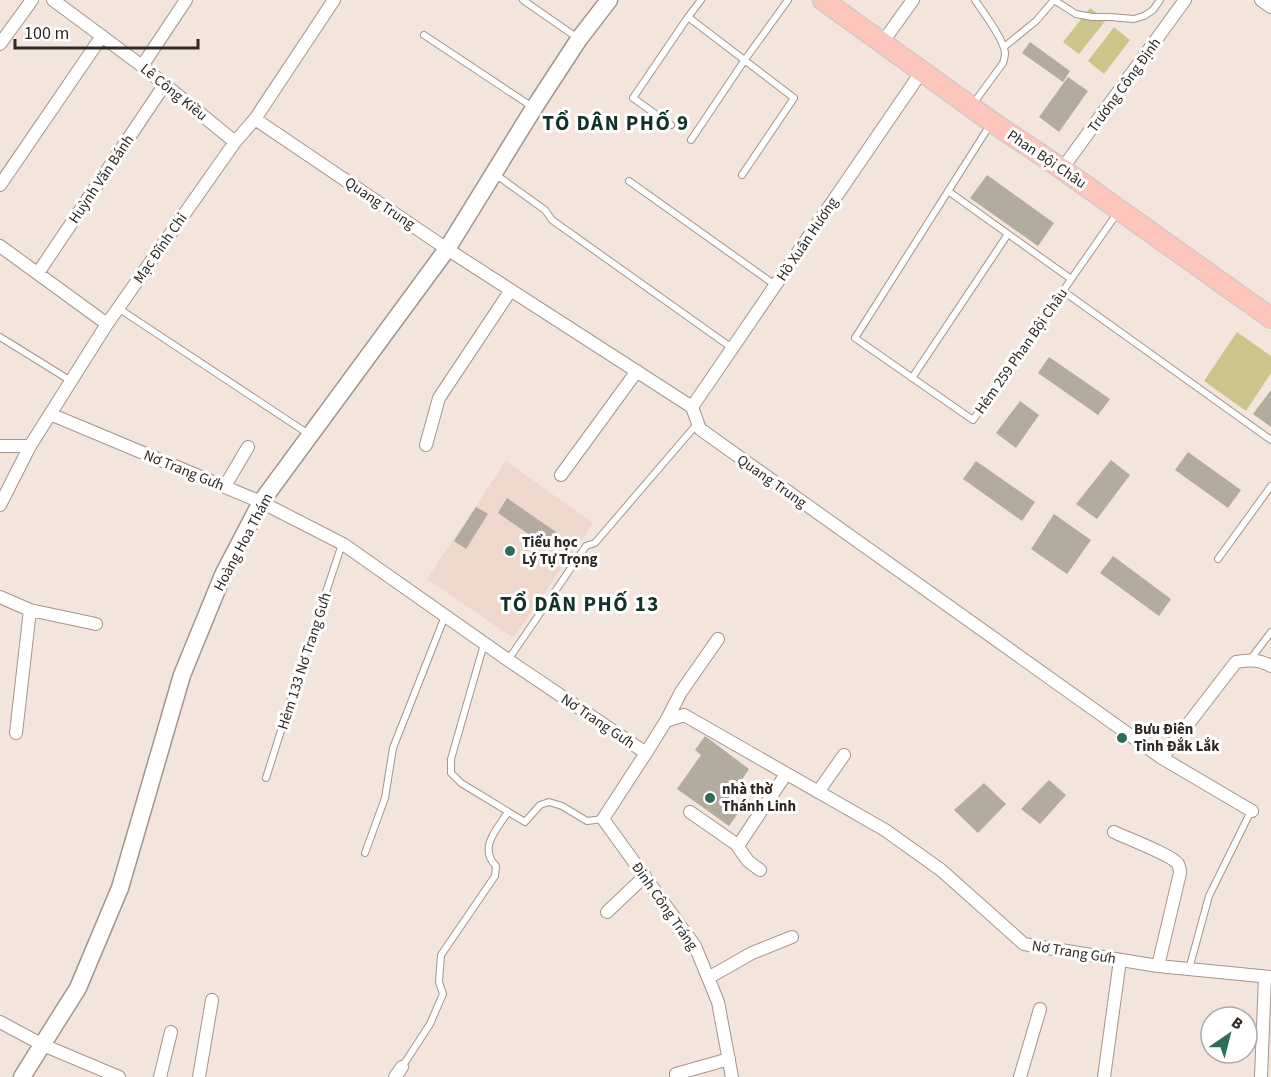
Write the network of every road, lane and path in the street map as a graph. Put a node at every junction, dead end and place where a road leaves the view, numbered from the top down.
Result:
1 (32, 0) edge
2 (53, 0) edge
3 (186, 0) edge
4 (334, 0) edge
5 (523, 0) edge
6 (609, 0) edge
7 (701, 0) edge
8 (788, 0) edge
9 (823, 0) edge
10 (913, 0) edge
11 (975, 0) edge
12 (1054, 0) edge
13 (1161, 0) edge
14 (1185, 0) edge
15 (1262, 0) edge
16 (1271, 7) edge
17 (688, 17) junction
18 (424, 35) dead end
19 (102, 36) junction
20 (579, 39) junction
21 (882, 43) junction
22 (0, 44) edge
23 (1004, 47) junction
24 (744, 61) junction
25 (142, 66) junction
26 (922, 71) junction
27 (165, 84) junction
28 (970, 107) junction
29 (534, 108) junction
30 (255, 119) junction
31 (992, 122) junction
32 (671, 125) dead end
33 (691, 141) dead end
34 (235, 142) junction
35 (1062, 169) junction
36 (495, 173) junction
37 (742, 175) dead end
38 (629, 181) dead end
39 (0, 185) edge
40 (948, 191) junction
41 (1119, 210) junction
42 (1008, 234) junction
43 (0, 246) edge
44 (447, 249) junction
45 (38, 273) junction
46 (1071, 279) junction
47 (775, 285) junction
48 (511, 290) junction
49 (1063, 291) junction
50 (118, 308) junction
51 (1271, 318) edge
52 (107, 324) junction
53 (0, 337) edge
54 (732, 348) junction
55 (637, 371) junction
56 (912, 378) junction
57 (71, 381) junction
58 (692, 406) junction
59 (50, 414) junction
60 (698, 424) junction
61 (310, 435) junction
62 (1271, 440) edge
63 (426, 445) dead end
64 (0, 446) edge
65 (30, 446) junction
66 (248, 447) dead end
67 (561, 475) dead end
68 (225, 486) junction
69 (1271, 486) edge
70 (261, 502) junction
71 (0, 505) edge
72 (343, 544) junction
73 (1218, 559) dead end
74 (0, 597) edge
75 (30, 610) junction
76 (445, 616) junction
77 (96, 624) dead end
78 (1271, 632) edge
79 (718, 639) dead end
80 (484, 643) junction
81 (508, 660) junction
82 (1250, 660) junction
83 (1271, 666) edge
84 (666, 721) junction
85 (16, 733) dead end
86 (646, 753) junction
87 (844, 755) dead end
88 (1162, 759) junction
89 (786, 774) junction
90 (266, 778) dead end
91 (818, 792) junction
92 (1252, 810) joint
93 (508, 812) junction
94 (690, 812) dead end
95 (603, 819) junction
96 (1114, 832) dead end
97 (738, 846) junction
98 (365, 853) dead end
99 (760, 870) dead end
100 (645, 876) junction
101 (607, 912) dead end
102 (792, 937) dead end
103 (1120, 960) junction
104 (1158, 966) junction
105 (1189, 969) junction
106 (1268, 977) edge
107 (708, 978) junction
108 (212, 1000) dead end
109 (1040, 1009) dead end
110 (0, 1022) edge
111 (171, 1032) dead end
112 (43, 1045) junction
113 (729, 1059) junction
114 (399, 1072) edge
115 (676, 1074) dead end
116 (22, 1077) edge
117 (119, 1077) edge
118 (160, 1077) edge
119 (199, 1077) edge
120 (732, 1077) edge
121 (1020, 1077) edge
122 (1104, 1077) edge
123 (1261, 1077) edge

1 - 22 street
2 - 19 street, Lê Công Kiều
3 - 25 street
4 - 30 street, Mạc Đĩnh Chi
5 - 20 lane
6 - 20 street, Hoàng Hoa Thám
7 - 17 lane
8 - 24 lane
9 - 21 main road, Phan Bội Châu
10 - 21 street
11 - 23 lane
12 - 13 lane
12 - 23 lane
14 - 35 street, Trương Công Định
15 - 16 street
17 - 24 lane
17 - 32 lane
18 - 29 lane
19 - 25 street, Lê Công Kiều
19 - 39 street
20 - 29 street, Hoàng Hoa Thám
21 - 26 main road, Phan Bội Châu
23 - 28 lane
24 - 33 lane
24 - 37 lane
25 - 27 street, Lê Công Kiều
26 - 28 main road, Phan Bội Châu
26 - 47 street, Hồ Xuân Hương
27 - 34 street, Lê Công Kiều
27 - 45 street, Huỳnh Văn Bánh
28 - 31 main road, Phan Bội Châu
29 - 36 street, Hoàng Hoa Thám
30 - 34 street, Mạc Đĩnh Chi
30 - 44 street, Quang Trung
31 - 35 main road, Phan Bội Châu
31 - 40 lane, Hẻm 259 Phan Bội Châu
34 - 50 street, Mạc Đĩnh Chi
35 - 41 main road, Phan Bội Châu
36 - 44 street, Hoàng Hoa Thám
36 - 54 lane
38 - 47 lane
40 - 42 lane, Hẻm 259 Phan Bội Châu
40 - 56 lane, Hẻm 259 Phan Bội Châu
41 - 46 lane, Hẻm 259 Phan Bội Châu
41 - 51 main road, Phan Bội Châu
42 - 46 lane, Hẻm 259 Phan Bội Châu
42 - 56 lane
43 - 45 street
44 - 48 street, Quang Trung
44 - 61 street, Hoàng Hoa Thám
45 - 52 street
46 - 49 lane, Hẻm 259 Phan Bội Châu
47 - 54 street, Hồ Xuân Hương
48 - 55 street, Quang Trung
48 - 63 street
49 - 56 lane, Hẻm 259 Phan Bội Châu
49 - 62 lane
50 - 52 street, Mạc Đĩnh Chi
50 - 61 lane
52 - 57 street, Mạc Đĩnh Chi
53 - 57 lane
54 - 58 street, Hồ Xuân Hương
55 - 58 street, Quang Trung
55 - 67 street
57 - 59 street, Mạc Đĩnh Chi
58 - 60 street
59 - 65 street, Mạc Đĩnh Chi
59 - 68 street, Nơ Trang Gưh
60 - 81 lane
60 - 88 street, Quang Trung
61 - 70 street, Hoàng Hoa Thám
64 - 65 street
65 - 71 street, Mạc Đĩnh Chi
66 - 68 street
68 - 70 street, Nơ Trang Gưh
69 - 73 lane
70 - 72 street, Nơ Trang Gưh
70 - 112 street, Hoàng Hoa Thám
72 - 76 street, Nơ Trang Gưh
72 - 90 lane, Hẻm 133 Nơ Trang Gưh
74 - 75 street
75 - 77 street
75 - 85 street
76 - 80 street, Nơ Trang Gưh
76 - 98 lane
78 - 82 lane
79 - 84 street
80 - 81 street, Nơ Trang Gưh
80 - 93 lane
81 - 86 street, Nơ Trang Gưh
82 - 83 street
82 - 88 street
84 - 86 street, Nơ Trang Gưh
84 - 89 street, Nơ Trang Gưh
86 - 95 street
87 - 91 street
88 - 92 street, Quang Trung
89 - 91 street, Nơ Trang Gưh
89 - 97 street
91 - 103 street, Nơ Trang Gưh
92 - 105 lane
93 - 95 lane
93 - 114 lane
94 - 97 street
95 - 100 street, Đinh Công Tráng
96 - 104 street
97 - 99 street
100 - 101 street
100 - 107 street, Đinh Công Tráng
102 - 107 street
103 - 104 street, Nơ Trang Gưh
103 - 122 street
104 - 105 street, Nơ Trang Gưh
105 - 106 street, Nơ Trang Gưh
106 - 123 street
107 - 113 street, Đinh Công Tráng
108 - 119 street
109 - 121 street
110 - 112 street
111 - 118 street
112 - 116 street, Hoàng Hoa Thám
112 - 117 street
113 - 115 street
113 - 120 street, Đinh Công Tráng

